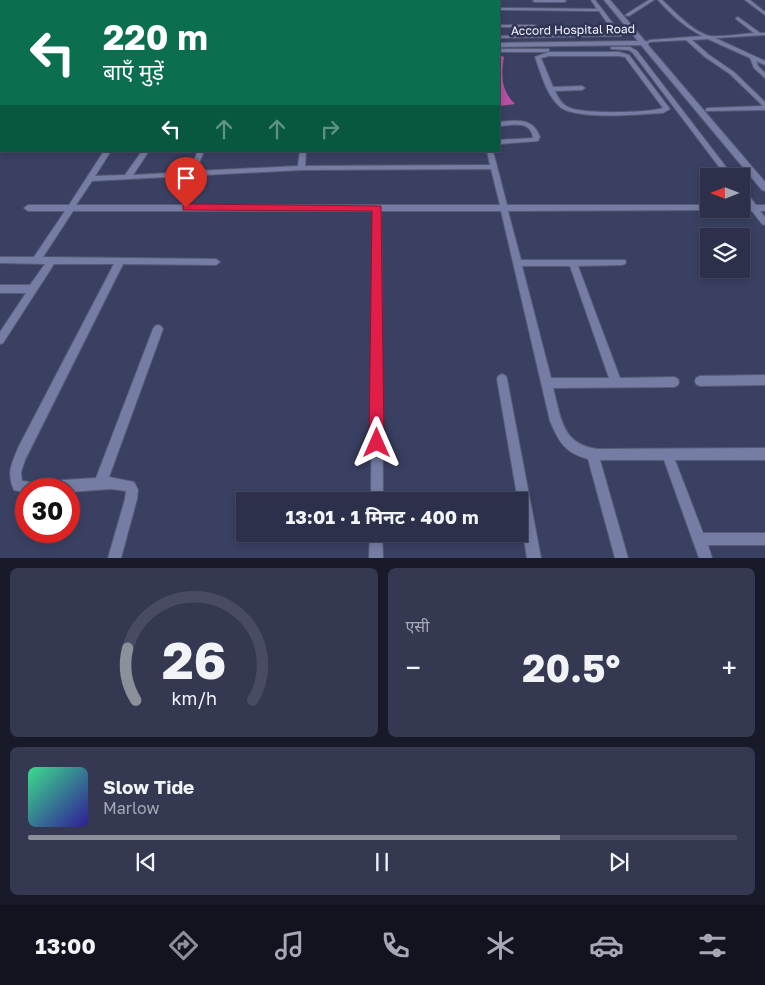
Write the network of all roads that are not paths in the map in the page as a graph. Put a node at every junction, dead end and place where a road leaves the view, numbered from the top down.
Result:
1 (534, 0) edge
2 (564, 0) edge
3 (593, 0) edge
4 (607, 0) edge
5 (614, 0) edge
6 (652, 0) edge
7 (660, 0) edge
8 (747, 0) edge
9 (500, 9) edge
10 (526, 10) junction
11 (539, 10) junction
12 (569, 10) junction
13 (601, 10) junction
14 (500, 13) edge
15 (765, 14) edge
16 (627, 15) junction
17 (738, 18) dead end
18 (531, 20) dead end
19 (500, 26) edge
20 (534, 26) junction
21 (758, 34) junction
22 (765, 34) edge
23 (540, 37) junction
24 (500, 38) edge
25 (708, 38) junction
26 (688, 39) junction
27 (646, 41) junction
28 (500, 44) edge
29 (500, 51) edge
30 (752, 57) junction
31 (765, 63) edge
32 (765, 76) edge
33 (647, 82) junction
34 (658, 82) junction
35 (582, 88) dead end
36 (552, 89) junction
37 (765, 106) edge
38 (708, 110) junction
39 (500, 124) edge
40 (500, 142) edge
41 (107, 152) edge
42 (145, 152) edge
43 (201, 152) edge
44 (303, 152) edge
45 (490, 152) edge
46 (494, 166) junction
47 (300, 168) junction
48 (724, 168) edge
49 (191, 174) junction
50 (128, 176) junction
51 (765, 177) edge
52 (90, 178) junction
53 (765, 188) edge
54 (750, 202) edge
55 (28, 208) dead end
56 (72, 208) junction
57 (377, 208) junction
58 (700, 208) edge
59 (750, 208) edge
60 (755, 208) junction
61 (765, 208) edge
62 (505, 209) junction
63 (765, 222) edge
64 (0, 260) edge
65 (37, 260) junction
66 (52, 260) junction
67 (120, 261) junction
68 (216, 262) dead end
69 (573, 262) junction
70 (622, 262) dead end
71 (518, 263) junction
72 (0, 289) edge
73 (33, 289) junction
74 (158, 329) dead end
75 (0, 340) edge
76 (502, 379) dead end
77 (765, 380) edge
78 (700, 381) dead end
79 (616, 382) junction
80 (674, 382) dead end
81 (546, 383) junction
82 (667, 454) junction
83 (765, 454) edge
84 (593, 455) junction
85 (100, 484) junction
86 (376, 492) edge
87 (699, 539) junction
88 (765, 539) edge
89 (376, 542) edge
90 (114, 558) edge
91 (376, 558) edge
92 (534, 558) edge
93 (622, 558) edge
94 (706, 558) edge

1 - 2 street
1 - 11 street
2 - 12 street
3 - 13 street
4 - 27 street
5 - 16 street
6 - 16 street
7 - 25 street
8 - 15 street
9 - 10 street
10 - 11 street
10 - 14 street
11 - 12 street
12 - 13 street
13 - 23 street
16 - 27 street
17 - 21 street
18 - 20 street
19 - 20 street
20 - 23 street
21 - 22 street
21 - 25 street
23 - 24 street
25 - 26 street
25 - 30 street
26 - 27 street
26 - 37 street
27 - 28 street
27 - 38 street
27 - 53 street
29 - 34 street
30 - 31 street
30 - 32 street
33 - 34 street
33 - 36 street
33 - 36 street
34 - 48 street
35 - 36 street
37 - 38 street
38 - 51 street
39 - 40 street
41 - 52 street
42 - 50 street
43 - 49 street
44 - 47 street
45 - 46 street
46 - 47 street
46 - 62 street
47 - 49 street
49 - 50 street
50 - 52 street
52 - 56 street
54 - 60 street
55 - 56 street
56 - 57 street
56 - 65 street
57 - 62 street
57 - 86 street
58 - 62 street
59 - 60 street
60 - 61 street
60 - 63 street
62 - 71 street
64 - 65 street
65 - 66 street
66 - 67 street
66 - 73 street
67 - 68 street
67 - 85 street
69 - 70 street
69 - 71 street
69 - 79 street
71 - 81 street
72 - 73 street
73 - 75 street
74 - 85 street
76 - 92 street
77 - 78 street
79 - 80 street
79 - 81 street
81 - 84 street
82 - 83 street
82 - 84 street
82 - 87 street
84 - 93 street
85 - 90 street
87 - 88 street
87 - 94 street
89 - 91 street

